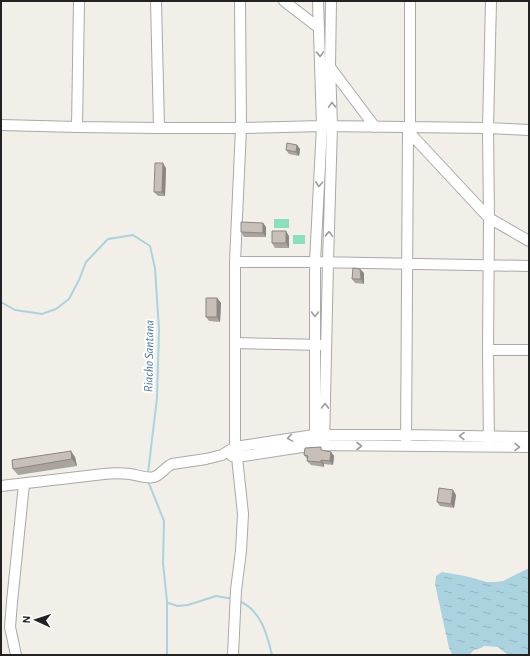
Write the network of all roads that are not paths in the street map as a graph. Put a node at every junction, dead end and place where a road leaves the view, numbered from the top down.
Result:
1 (79, 1) edge
2 (156, 1) edge
3 (240, 1) edge
4 (284, 1) edge
5 (318, 1) edge
6 (331, 1) edge
7 (410, 1) edge
8 (491, 1) edge
9 (319, 28) junction
10 (330, 67) junction
11 (1, 125) edge
12 (327, 126) junction
13 (77, 127) junction
14 (375, 127) junction
15 (159, 128) junction
16 (241, 128) junction
17 (488, 128) junction
18 (409, 129) junction
19 (529, 130) edge
20 (489, 218) junction
21 (529, 241) edge
22 (235, 262) junction
23 (315, 262) junction
24 (328, 262) junction
25 (408, 264) junction
26 (489, 266) junction
27 (529, 266) edge
28 (236, 343) junction
29 (315, 344) junction
30 (326, 345) junction
31 (488, 350) junction
32 (529, 350) edge
33 (319, 435) junction
34 (406, 435) junction
35 (529, 437) edge
36 (488, 442) junction
37 (320, 445) junction
38 (406, 446) junction
39 (529, 447) edge
40 (236, 452) junction
41 (24, 484) junction
42 (1, 486) edge
43 (16, 655) edge
44 (233, 655) edge

1 - 13 street
2 - 15 street
3 - 16 street
4 - 9 street
5 - 9 street
6 - 10 street
7 - 18 street
8 - 17 street
9 -> 12 street
12 -> 10 street
10 - 14 street
11 - 13 street
12 - 14 street
12 - 16 street
12 -> 23 street
24 -> 12 street
13 - 15 street
14 - 18 street
15 - 16 street
16 - 22 street
17 - 18 street
17 - 19 street
17 - 20 street
18 - 20 street
18 - 25 street
20 - 21 street
20 - 26 street
22 - 23 street
22 - 28 street
23 - 24 street
23 -> 29 street
24 - 25 street
24 - 30 street
25 - 26 street
25 - 34 street
26 - 27 street
26 - 31 street
28 - 29 street
28 - 40 street
29 - 30 street
29 - 33 street
33 -> 30 street
31 - 32 street
31 - 36 street
33 - 34 street
33 - 37 street
33 -> 40 street
36 -> 34 street
34 - 38 street
35 - 36 street
36 - 38 street
36 -> 39 street
37 -> 38 street
37 - 40 street
40 - 41 street
40 - 44 street
41 - 42 street
41 - 43 street

